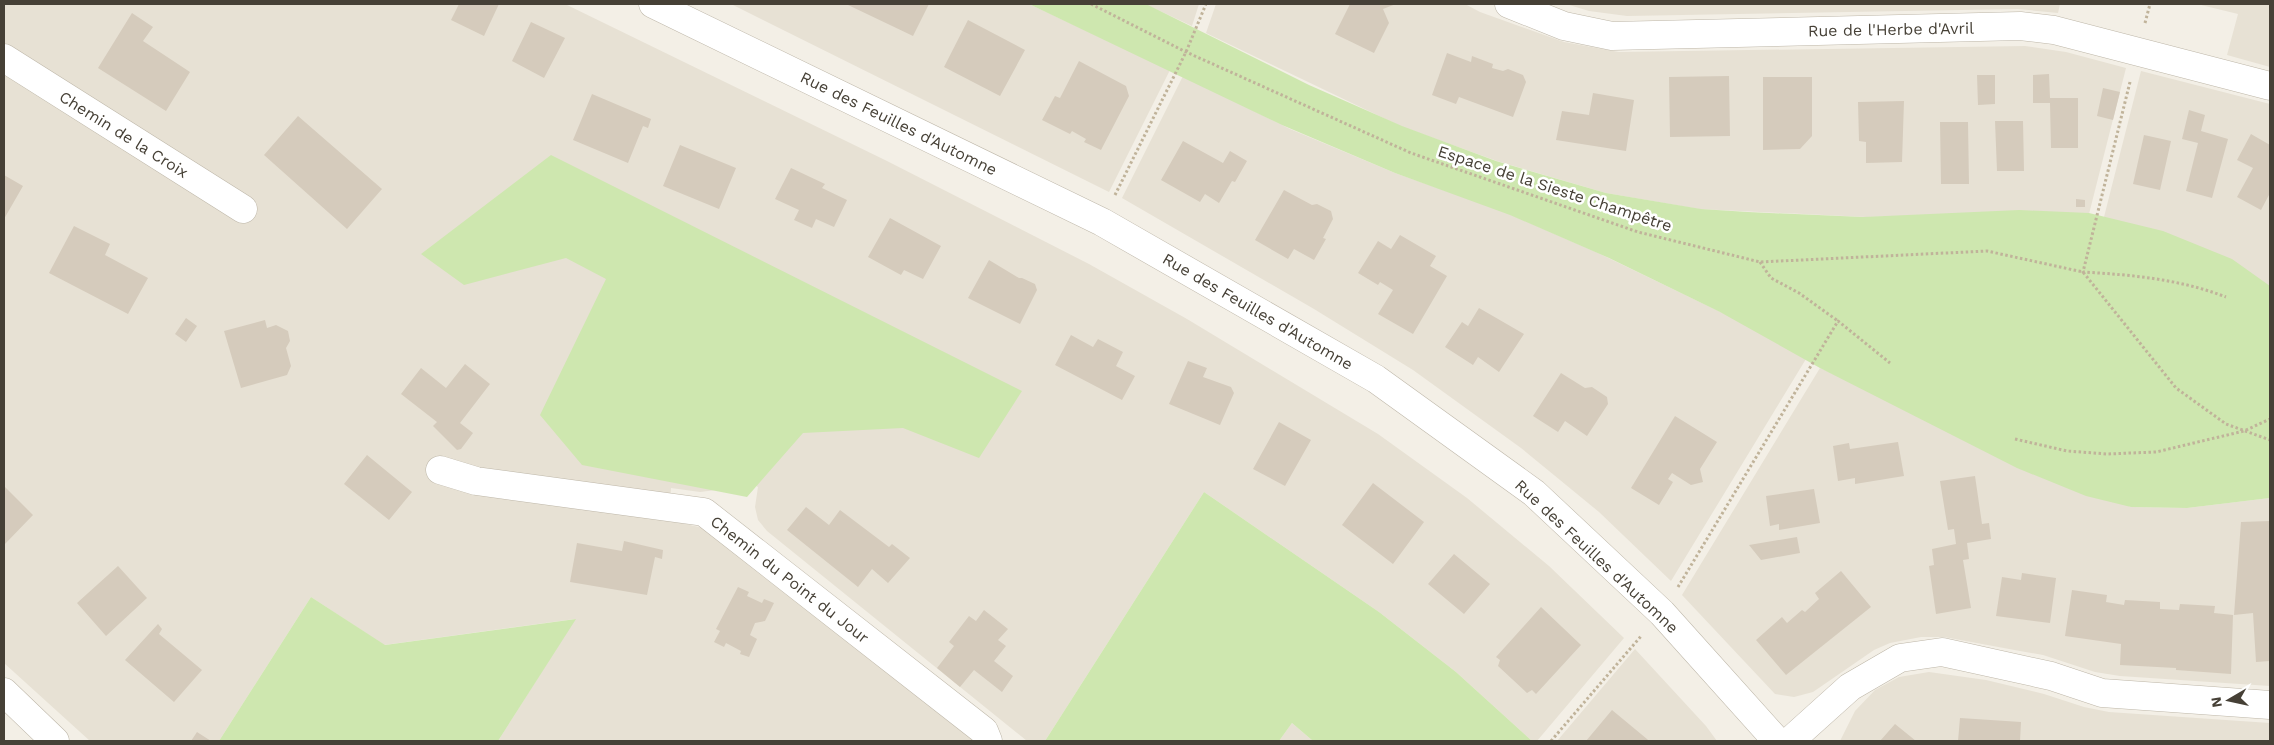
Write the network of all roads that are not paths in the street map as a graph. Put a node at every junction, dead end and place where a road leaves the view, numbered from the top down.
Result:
1 (653, 4) edge
2 (1509, 4) edge
3 (4, 58) edge
4 (2270, 86) edge
5 (244, 209) dead end
6 (440, 470) dead end
7 (4, 692) edge
8 (2270, 705) edge
9 (55, 741) edge
10 (988, 741) edge
11 (1777, 741) edge
12 (1790, 741) edge

1 - 11 street, Rue des Feuilles d'Automne
2 - 4 street, Rue de l'Herbe d'Avril
3 - 5 street, Chemin de la Croix
6 - 10 street, Chemin du Point du Jour
7 - 9 street
8 - 12 street

